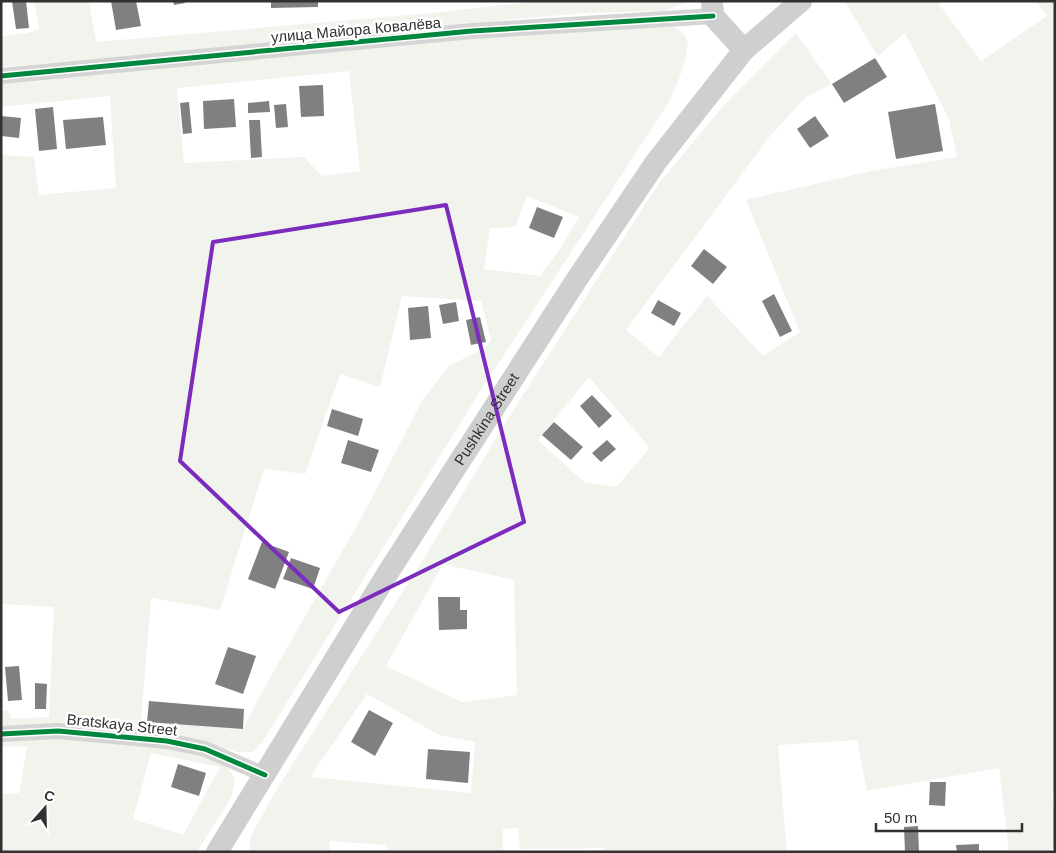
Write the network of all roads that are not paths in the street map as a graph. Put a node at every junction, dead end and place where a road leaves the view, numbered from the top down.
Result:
1 (801, 1) edge
2 (712, 8) edge
3 (744, 50) junction
4 (1, 76) edge
5 (1, 734) edge
6 (265, 775) junction
7 (221, 850) edge

1 - 3 main road, Pushkina Street
2 - 3 main road
2 - 4 street, улица Майора Ковалёва
3 - 6 main road, Pushkina Street
5 - 6 street, Bratskaya Street
6 - 7 main road, Pushkina Street

